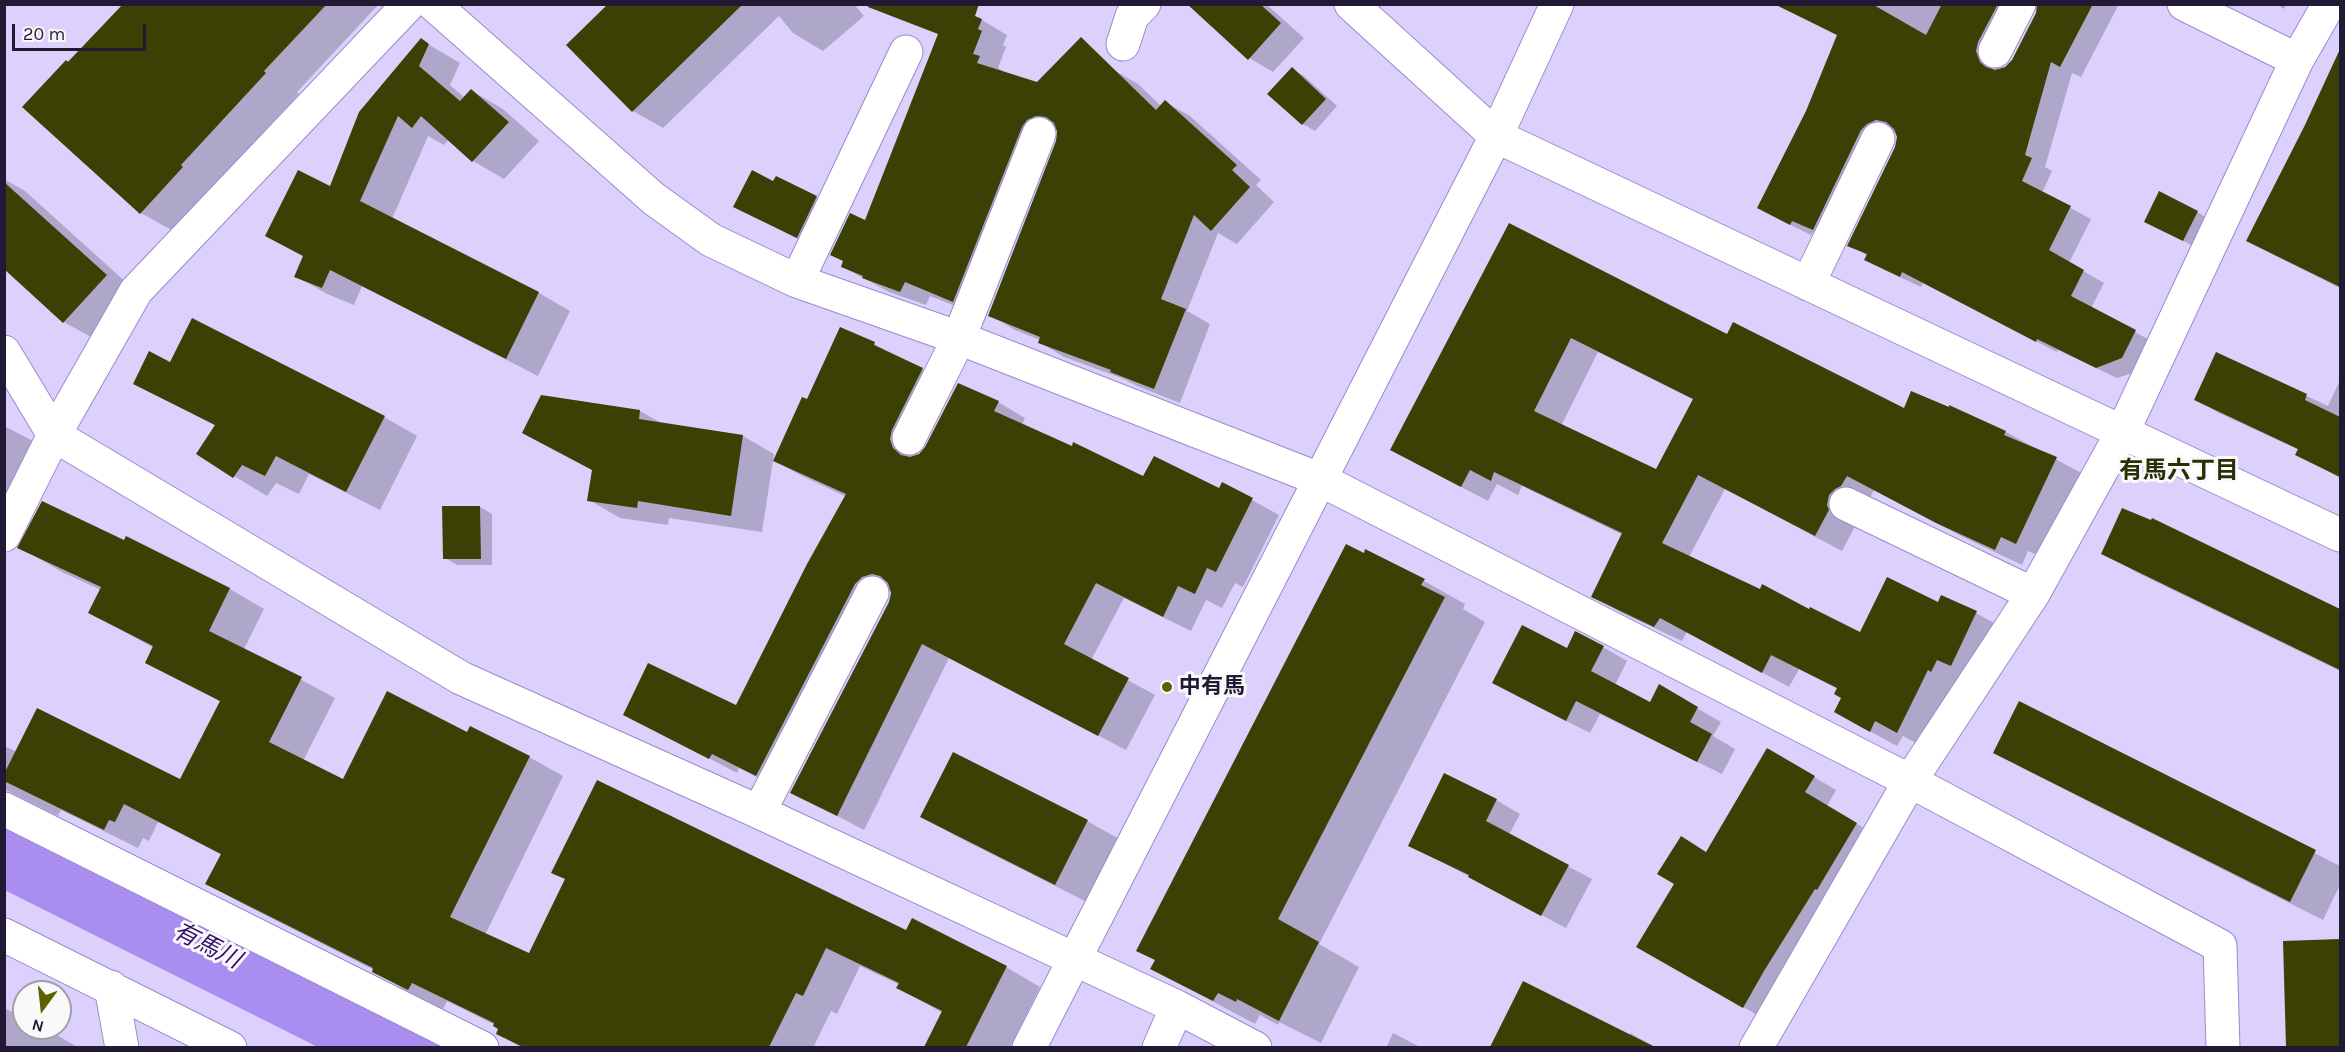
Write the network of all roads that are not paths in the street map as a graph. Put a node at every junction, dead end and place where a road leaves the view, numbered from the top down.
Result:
1 (409, 4) edge
2 (433, 4) edge
3 (1144, 4) edge
4 (1351, 4) edge
5 (1557, 4) edge
6 (2019, 4) edge
7 (2184, 4) edge
8 (2329, 4) edge
9 (1123, 44) dead end
10 (1995, 51) dead end
11 (906, 52) dead end
12 (2297, 60) junction
13 (1039, 134) dead end
14 (1496, 136) junction
15 (1878, 139) dead end
16 (797, 280) junction
17 (1808, 284) junction
18 (959, 338) junction
19 (4, 351) edge
20 (2122, 433) junction
21 (54, 435) junction
22 (909, 438) dead end
23 (1319, 479) junction
24 (1846, 504) dead end
25 (4, 534) edge
26 (2340, 535) edge
27 (872, 593) dead end
28 (2033, 594) junction
29 (1910, 781) junction
30 (4, 809) edge
31 (759, 812) junction
32 (4, 935) edge
33 (1074, 960) junction
34 (111, 987) junction
35 (1177, 1007) junction
36 (122, 1047) edge
37 (230, 1047) edge
38 (482, 1047) edge
39 (1029, 1047) edge
40 (1159, 1047) edge
41 (1256, 1047) edge
42 (1756, 1047) edge
43 (2223, 1047) edge

1 - 21 street
2 - 16 street
3 - 9 street
4 - 14 street
5 - 14 street
6 - 10 street
7 - 12 street
8 - 12 street
11 - 16 street
12 - 20 street
13 - 18 street
14 - 17 street
14 - 23 street
15 - 17 street
16 - 18 street
17 - 20 street
18 - 22 street
18 - 23 street
19 - 21 street
20 - 26 street
20 - 28 street
21 - 25 street
21 - 31 street
23 - 29 street
23 - 33 street
24 - 28 street
27 - 31 street
28 - 29 street
29 - 42 street
29 - 43 street
30 - 38 street
31 - 33 street
32 - 34 street
33 - 35 street
33 - 39 street
34 - 36 street
34 - 37 street
35 - 40 street
35 - 41 street

